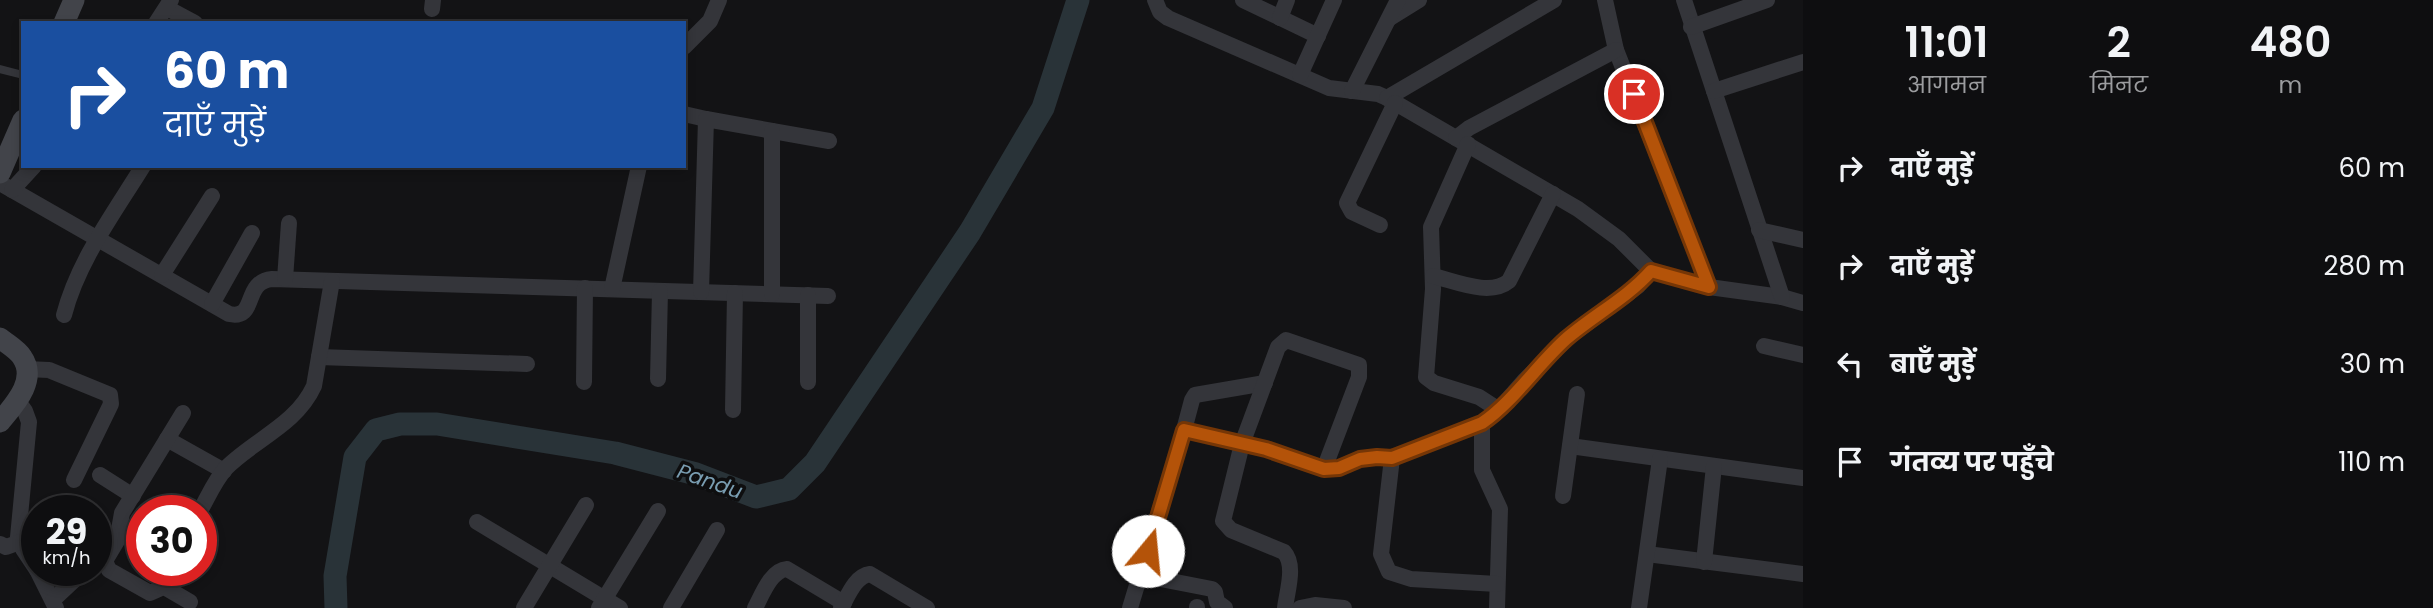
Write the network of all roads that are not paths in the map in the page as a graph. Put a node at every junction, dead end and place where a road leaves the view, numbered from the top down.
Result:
1 (74, 0) edge
2 (719, 0) edge
3 (1155, 0) edge
4 (1243, 0) edge
5 (1287, 0) edge
6 (1334, 0) edge
7 (1398, 0) edge
8 (1419, 0) edge
9 (1554, 0) edge
10 (1605, 0) edge
11 (1684, 0) edge
12 (1768, 0) edge
13 (169, 4) edge
14 (1280, 18) junction
15 (1390, 18) junction
16 (65, 21) edge
17 (157, 21) edge
18 (192, 21) edge
19 (1691, 27) junction
20 (1318, 36) junction
21 (686, 45) edge
22 (1616, 50) junction
23 (1803, 62) edge
24 (0, 69) edge
25 (21, 74) edge
26 (1300, 75) junction
27 (1352, 91) junction
28 (1714, 91) junction
29 (1391, 100) junction
30 (686, 114) edge
31 (706, 119) junction
32 (21, 125) edge
33 (772, 131) junction
34 (829, 141) dead end
35 (1462, 141) junction
36 (26, 168) edge
37 (142, 168) edge
38 (639, 168) edge
39 (3, 174) edge
40 (1553, 194) junction
41 (212, 196) dead end
42 (289, 223) dead end
43 (1380, 225) dead end
44 (1759, 230) junction
45 (252, 233) dead end
46 (98, 239) junction
47 (1803, 240) edge
48 (1651, 271) junction
49 (162, 275) junction
50 (1433, 276) junction
51 (285, 279) junction
52 (332, 281) junction
53 (1709, 287) junction
54 (585, 288) junction
55 (612, 289) junction
56 (660, 291) junction
57 (701, 292) junction
58 (735, 293) junction
59 (772, 294) junction
60 (808, 295) junction
61 (828, 296) dead end
62 (1782, 297) junction
63 (1803, 303) edge
64 (212, 304) junction
65 (64, 315) dead end
66 (0, 338) edge
67 (1764, 346) dead end
68 (1803, 355) edge
69 (319, 357) junction
70 (527, 364) dead end
71 (26, 369) junction
72 (658, 379) dead end
73 (584, 382) dead end
74 (808, 382) dead end
75 (1265, 383) junction
76 (1577, 394) dead end
77 (17, 400) junction
78 (733, 410) dead end
79 (1499, 410) junction
80 (183, 413) dead end
81 (0, 422) edge
82 (1482, 423) junction
83 (1184, 430) junction
84 (167, 439) junction
85 (1242, 444) junction
86 (1570, 446) junction
87 (1392, 458) junction
88 (1660, 459) junction
89 (1714, 466) junction
90 (1324, 469) junction
91 (224, 471) junction
92 (100, 475) dead end
93 (1803, 478) edge
94 (74, 480) dead end
95 (131, 495) edge
96 (134, 495) edge
97 (210, 495) edge
98 (1563, 496) dead end
99 (586, 505) dead end
100 (126, 508) edge
101 (658, 511) dead end
102 (477, 522) dead end
103 (717, 530) dead end
104 (6, 547) edge
105 (1647, 554) junction
106 (21, 558) edge
107 (1704, 562) junction
108 (550, 565) junction
109 (1803, 574) edge
110 (1140, 575) junction
111 (126, 580) edge
112 (1497, 584) junction
113 (47, 586) edge
114 (71, 586) edge
115 (135, 586) edge
116 (159, 589) edge
117 (190, 602) dead end
118 (602, 603) edge
119 (55, 604) edge
120 (843, 606) edge
121 (524, 608) edge
122 (620, 608) edge
123 (671, 608) edge
124 (755, 608) edge
125 (927, 608) edge
126 (1130, 608) edge
127 (1225, 608) edge
128 (1285, 608) edge
129 (1300, 608) edge
130 (1344, 608) edge
131 (1497, 608) edge
132 (1639, 608) edge

1 - 16 street
2 - 21 street
3 - 26 street
4 - 14 street
5 - 14 street
6 - 20 street
7 - 15 street
8 - 15 street
9 - 29 street
10 - 22 street
11 - 19 street
12 - 19 street
13 - 17 street
13 - 18 street
14 - 20 street
15 - 27 street
19 - 28 street
20 - 26 street
22 - 35 street
22 - 53 street
23 - 28 street
24 - 25 lane
26 - 27 street
27 - 29 street
28 - 44 street
29 - 35 street
29 - 43 street
30 - 31 street
31 - 33 street
31 - 57 street
32 - 39 street
33 - 34 street
33 - 59 street
35 - 40 street
35 - 50 street
36 - 39 street
37 - 46 street
38 - 55 street
39 - 46 street
40 - 48 street
40 - 50 street
41 - 49 street
42 - 51 street
44 - 47 street
44 - 62 street
45 - 64 street
46 - 49 street
46 - 65 street
48 - 53 street
48 - 79 street
49 - 64 street
50 - 79 street
51 - 52 street
51 - 64 street
52 - 54 street
52 - 69 street
53 - 62 street
54 - 55 street
54 - 73 street
55 - 56 street
56 - 57 street
56 - 72 street
57 - 58 street
58 - 59 street
58 - 78 street
59 - 60 street
60 - 61 street
60 - 74 street
62 - 63 street
66 - 71 street
67 - 68 street
69 - 70 street
69 - 91 street
71 - 77 street
71 - 94 street
75 - 83 street
75 - 85 street
75 - 90 street
76 - 86 street
77 - 81 street
77 - 104 street
79 - 82 street
80 - 84 street
82 - 87 street
82 - 112 street
83 - 85 street
83 - 110 street
84 - 91 street
84 - 96 street
85 - 90 street
85 - 128 street
86 - 88 street
86 - 98 street
87 - 90 street
87 - 112 street
88 - 89 street
88 - 105 street
89 - 93 street
89 - 107 street
91 - 97 street
92 - 95 street
99 - 108 street
100 - 111 street
101 - 118 street
102 - 108 street
103 - 123 street
104 - 106 street
105 - 107 street
105 - 132 street
107 - 109 street
108 - 118 street
108 - 121 street
110 - 126 street
110 - 127 street
112 - 131 street
113 - 119 street
114 - 119 street
115 - 116 street
116 - 117 street
118 - 122 street
120 - 124 street
120 - 125 street
129 - 130 street

